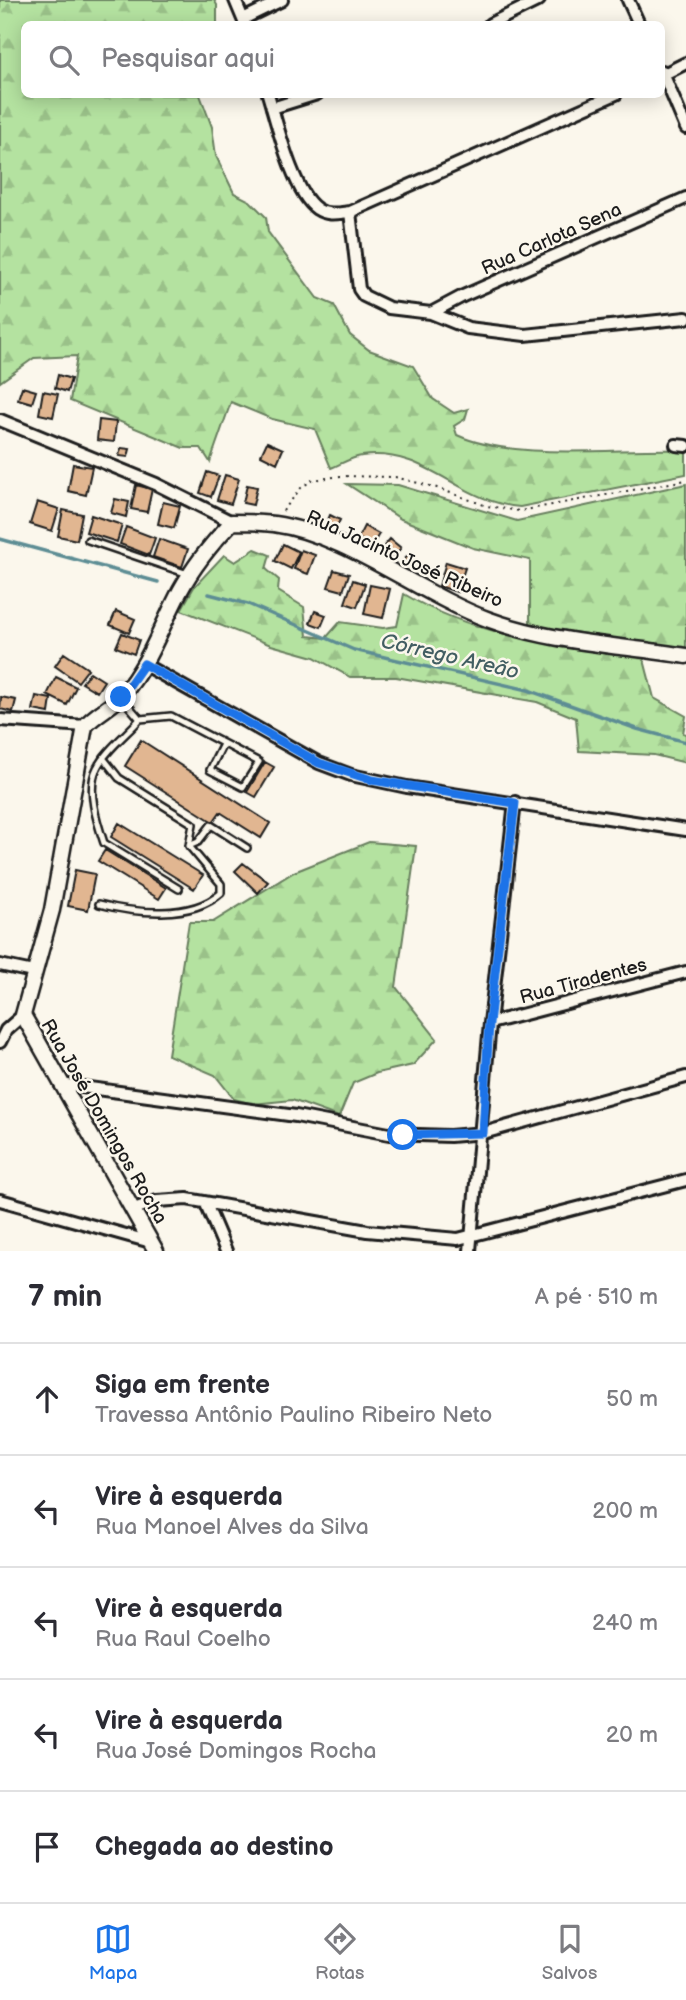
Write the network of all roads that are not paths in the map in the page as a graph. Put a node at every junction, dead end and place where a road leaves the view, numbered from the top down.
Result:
1 (235, 0) edge
2 (282, 0) edge
3 (539, 0) edge
4 (628, 0) edge
5 (244, 21) edge
6 (246, 21) edge
7 (496, 21) edge
8 (638, 21) edge
9 (686, 64) edge
10 (665, 72) edge
11 (665, 80) edge
12 (269, 98) edge
13 (304, 98) edge
14 (607, 98) edge
15 (272, 108) junction
16 (686, 128) edge
17 (686, 198) edge
18 (349, 212) junction
19 (431, 313) junction
20 (686, 318) edge
21 (0, 420) edge
22 (232, 522) junction
23 (88, 540) dead end
24 (191, 575) junction
25 (686, 656) edge
26 (144, 664) junction
27 (121, 697) junction
28 (140, 719) junction
29 (0, 720) edge
30 (85, 726) junction
31 (223, 744) junction
32 (104, 759) junction
33 (515, 803) junction
34 (686, 830) edge
35 (189, 846) junction
36 (247, 848) dead end
37 (179, 889) dead end
38 (99, 904) dead end
39 (0, 965) edge
40 (33, 972) junction
41 (686, 972) edge
42 (23, 1015) junction
43 (489, 1023) junction
44 (0, 1041) edge
45 (686, 1077) edge
46 (60, 1084) junction
47 (483, 1133) junction
48 (686, 1180) edge
49 (0, 1200) edge
50 (206, 1204) junction
51 (134, 1209) junction
52 (472, 1234) junction
53 (153, 1247) edge
54 (226, 1251) edge
55 (470, 1251) edge

1 - 5 street
2 - 6 street
3 - 7 street
4 - 8 street
9 - 10 street
11 - 16 street
12 - 15 street
13 - 15 street
14 - 18 street
15 - 18 street
17 - 19 street, Rua Carlota Sena
18 - 19 street
19 - 20 street
21 - 22 street, Rua Jacinto José Ribeiro
22 - 24 street
22 - 25 street, Rua Jacinto José Ribeiro
23 - 24 lane
24 - 26 street
26 - 27 street
26 - 33 street
27 - 28 lane
27 - 30 street
28 - 31 lane
28 - 32 lane
29 - 30 street
30 - 40 street, Rua José Domingos Rocha
31 - 31 lane
32 - 35 lane
32 - 37 lane
33 - 34 street
33 - 43 street
35 - 36 lane
35 - 38 lane
39 - 40 street
40 - 42 street, Rua José Domingos Rocha
41 - 43 street, Rua Tiradentes
42 - 44 street
42 - 46 street, Rua José Domingos Rocha
43 - 47 street
45 - 47 street
46 - 47 street
46 - 51 street, Rua José Domingos Rocha
47 - 52 street
48 - 52 street
49 - 53 street
50 - 51 street
50 - 52 street
50 - 54 street
51 - 53 street, Rua José Domingos Rocha
52 - 55 street

